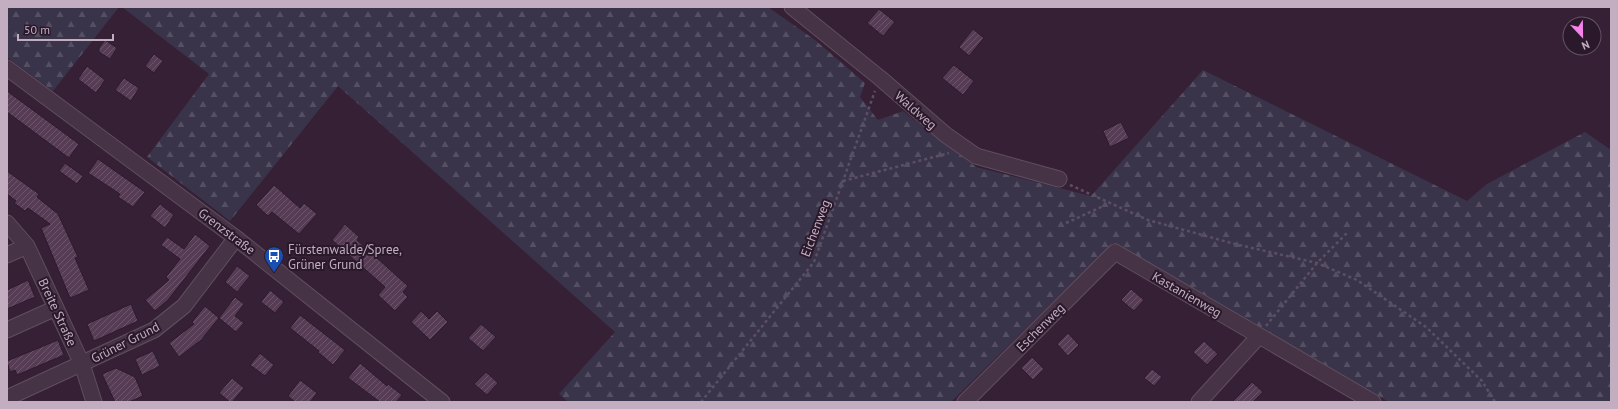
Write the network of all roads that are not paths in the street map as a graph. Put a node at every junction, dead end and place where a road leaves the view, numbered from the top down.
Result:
1 (792, 7) edge
2 (7, 68) edge
3 (1059, 179) road end
4 (7, 223) edge
5 (236, 238) junction
6 (27, 246) junction
7 (1115, 252) joint
8 (7, 255) edge
9 (56, 308) junction
10 (7, 330) edge
11 (1258, 336) junction
12 (82, 364) junction
13 (7, 398) edge
14 (94, 402) edge
15 (442, 402) edge
16 (965, 402) edge
17 (1199, 402) edge
18 (1373, 402) edge

1 - 3 street, Waldweg
2 - 5 street, Grenzstraße
4 - 6 street, Breite Straße
5 - 12 street, Grüner Grund
5 - 15 street, Grenzstraße
6 - 8 street
6 - 9 street, Breite Straße
7 - 11 street, Kastanienweg
7 - 16 street, Eschenweg
9 - 10 street
9 - 12 street, Breite Straße
11 - 17 street
11 - 18 street, Kastanienweg
12 - 13 street, Grüner Grund
12 - 14 street, Breite Straße

